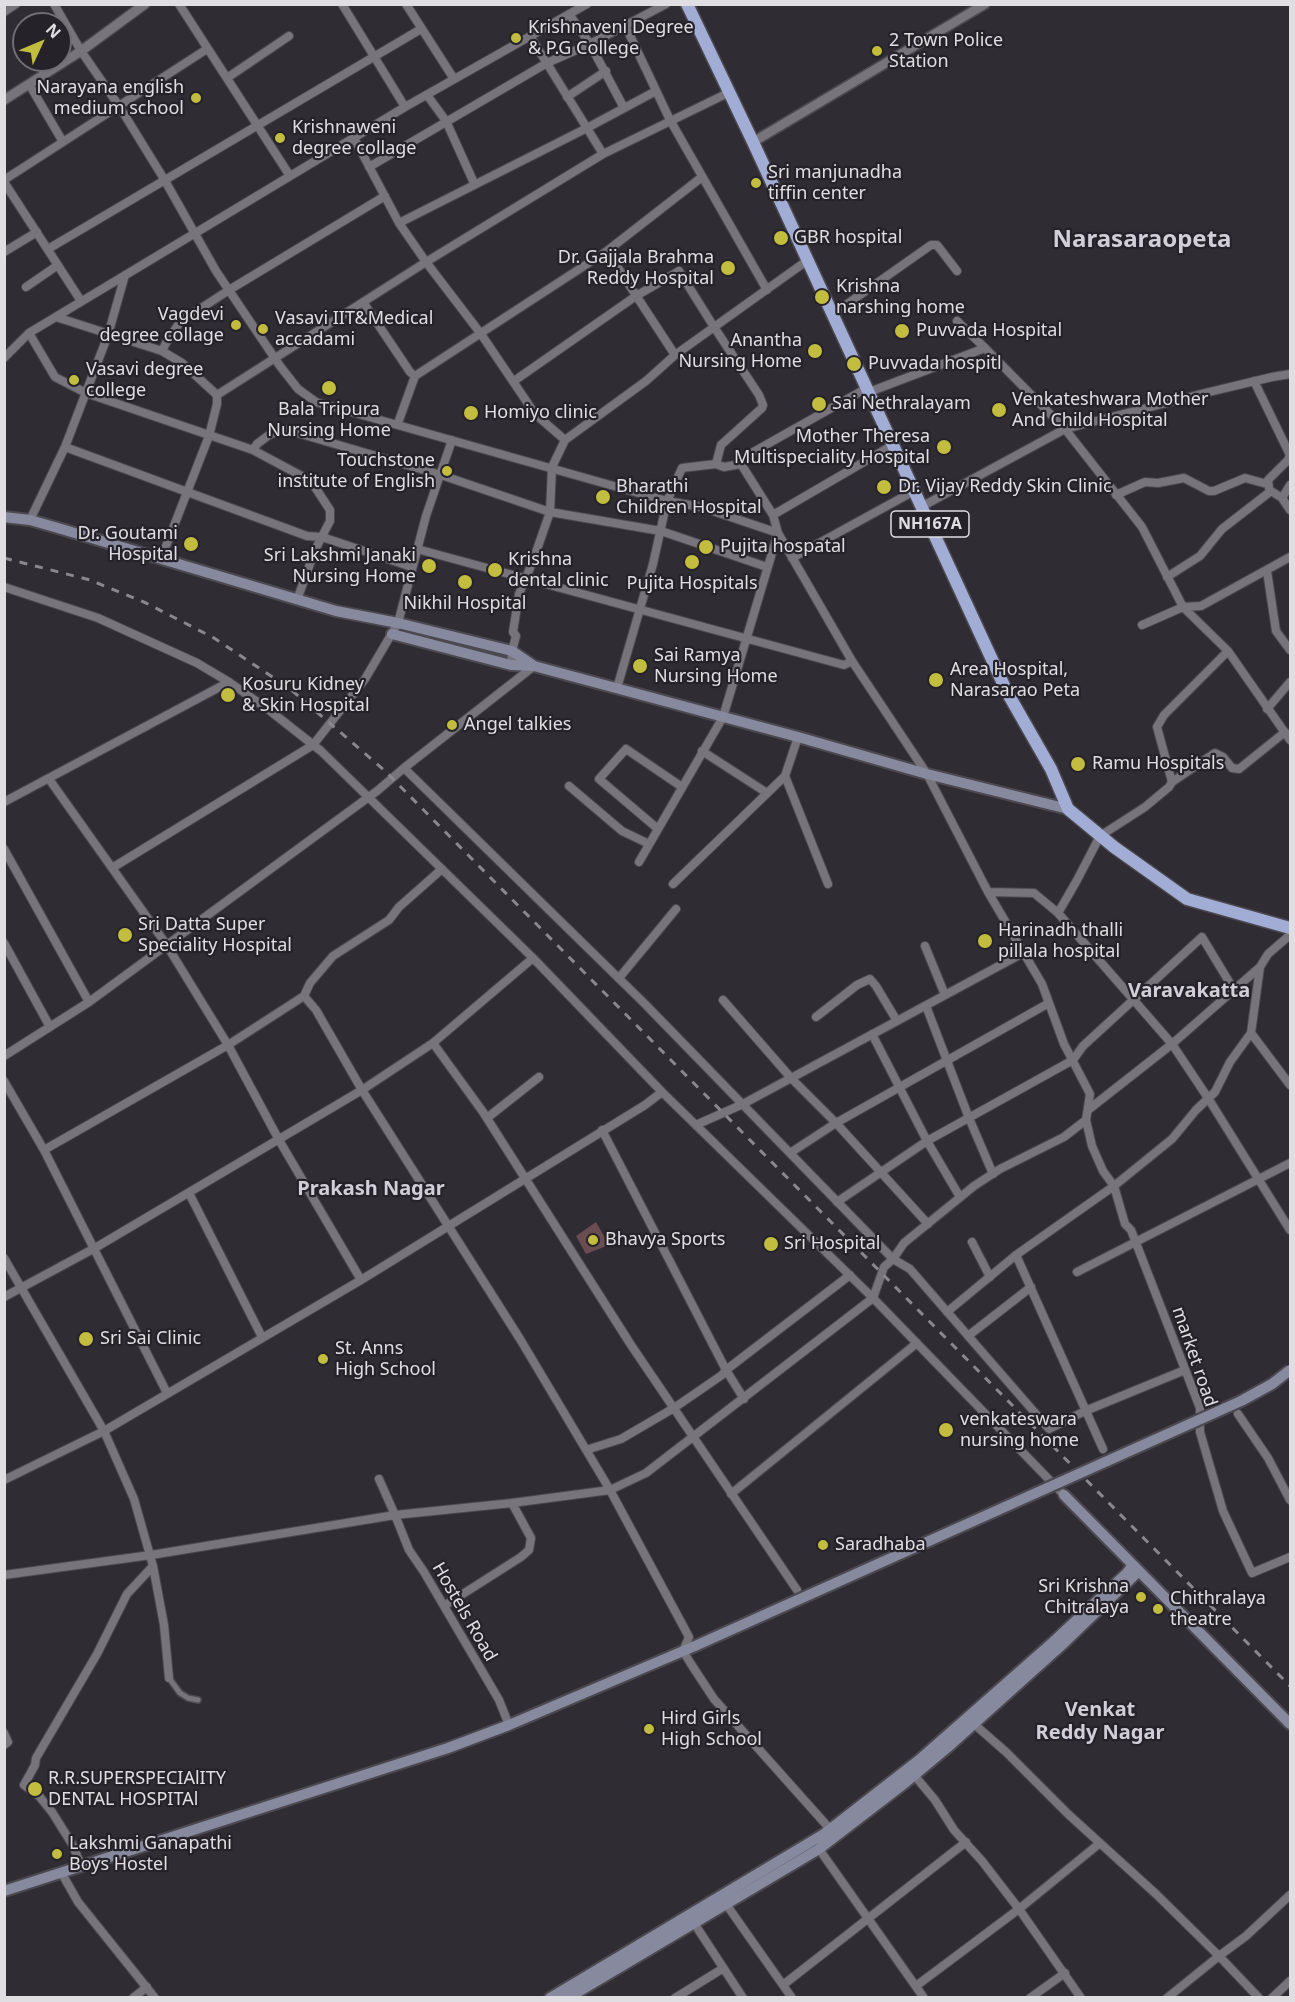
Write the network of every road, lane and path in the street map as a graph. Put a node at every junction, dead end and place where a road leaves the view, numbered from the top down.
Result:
1 (16, 4) edge
2 (54, 4) edge
3 (145, 4) edge
4 (180, 4) edge
5 (342, 4) edge
6 (406, 4) edge
7 (587, 4) edge
8 (666, 4) edge
9 (687, 4) edge
10 (985, 4) edge
11 (4, 12) edge
12 (568, 14) junction
13 (625, 25) junction
14 (421, 29) junction
15 (289, 36) dead end
16 (530, 36) junction
17 (591, 44) junction
18 (207, 49) junction
19 (81, 51) junction
20 (374, 57) junction
21 (547, 63) junction
22 (606, 71) junction
23 (227, 78) junction
24 (454, 79) junction
25 (29, 84) junction
26 (656, 91) junction
27 (730, 92) junction
28 (427, 95) junction
29 (567, 97) junction
30 (4, 100) edge
31 (119, 106) junction
32 (405, 107) junction
33 (624, 108) junction
34 (670, 120) junction
35 (446, 121) junction
36 (256, 125) junction
37 (586, 128) junction
38 (354, 138) junction
39 (63, 142) junction
40 (753, 142) junction
41 (603, 154) junction
42 (369, 167) junction
43 (290, 176) junction
44 (702, 177) junction
45 (164, 179) junction
46 (4, 181) edge
47 (474, 183) junction
48 (385, 196) junction
49 (399, 223) junction
50 (37, 232) junction
51 (193, 234) junction
52 (48, 249) junction
53 (607, 251) junction
54 (4, 252) edge
55 (808, 260) junction
56 (426, 262) junction
57 (58, 265) junction
58 (957, 271) dead end
59 (125, 275) junction
60 (26, 287) dead end
61 (229, 290) junction
62 (767, 290) junction
63 (636, 296) junction
64 (81, 301) junction
65 (363, 302) junction
66 (833, 314) junction
67 (56, 317) junction
68 (957, 321) dead end
69 (714, 327) junction
70 (29, 333) junction
71 (482, 334) junction
72 (108, 335) junction
73 (985, 348) junction
74 (162, 351) junction
75 (675, 355) junction
76 (4, 358) edge
77 (274, 359) junction
78 (1290, 374) edge
79 (415, 376) junction
80 (514, 381) junction
81 (1254, 381) junction
82 (868, 390) junction
83 (86, 393) junction
84 (217, 395) junction
85 (398, 423) junction
86 (1065, 429) junction
87 (210, 436) junction
88 (452, 440) junction
89 (565, 440) junction
90 (893, 445) junction
91 (65, 447) junction
92 (253, 450) junction
93 (716, 464) junction
94 (741, 464) junction
95 (552, 466) junction
96 (441, 475) junction
97 (1290, 485) edge
98 (1269, 487) junction
99 (914, 491) junction
100 (187, 492) junction
101 (1116, 495) junction
102 (1282, 498) junction
103 (667, 501) junction
104 (921, 507) junction
105 (1290, 510) edge
106 (550, 512) junction
107 (773, 515) junction
108 (4, 516) edge
109 (30, 520) junction
110 (661, 531) junction
111 (778, 533) junction
112 (322, 537) junction
113 (417, 549) junction
114 (1290, 557) edge
115 (792, 558) junction
116 (160, 559) junction
117 (412, 567) junction
118 (767, 567) junction
119 (1267, 571) junction
120 (1167, 577) junction
121 (526, 579) junction
122 (4, 587) edge
123 (297, 600) junction
124 (1184, 608) junction
125 (639, 611) junction
126 (398, 623) junction
127 (1142, 625) dead end
128 (392, 634) junction
129 (747, 639) junction
130 (1290, 650) edge
131 (512, 651) junction
132 (1228, 651) junction
133 (852, 661) junction
134 (511, 665) junction
135 (534, 666) junction
136 (230, 682) junction
137 (1290, 682) edge
138 (617, 688) junction
139 (1267, 709) junction
140 (723, 717) junction
141 (1285, 732) junction
142 (798, 737) junction
143 (1290, 740) edge
144 (313, 745) junction
145 (702, 751) junction
146 (404, 768) junction
147 (927, 774) junction
148 (785, 776) junction
149 (49, 779) junction
150 (1172, 782) junction
151 (569, 786) dead end
152 (682, 787) junction
153 (767, 793) junction
154 (369, 797) junction
155 (4, 802) edge
156 (1068, 809) junction
157 (658, 829) junction
158 (1100, 836) junction
159 (649, 844) junction
160 (4, 849) edge
161 (639, 862) dead end
162 (112, 868) junction
163 (442, 869) junction
164 (673, 884) dead end
165 (828, 884) dead end
166 (988, 892) junction
167 (676, 909) dead end
168 (1058, 913) junction
169 (1290, 928) edge
170 (1290, 935) edge
171 (4, 943) edge
172 (166, 944) junction
173 (925, 946) dead end
174 (1023, 952) junction
175 (533, 958) junction
176 (1260, 967) junction
177 (619, 978) junction
178 (1234, 990) junction
179 (945, 995) junction
180 (304, 996) junction
181 (723, 1000) dead end
182 (1133, 1000) junction
183 (88, 1002) junction
184 (1048, 1003) junction
185 (926, 1005) junction
186 (816, 1017) dead end
187 (897, 1021) junction
188 (50, 1027) junction
189 (1251, 1033) junction
190 (872, 1034) junction
191 (433, 1043) junction
192 (1172, 1044) junction
193 (228, 1045) junction
194 (4, 1056) edge
195 (946, 1060) junction
196 (1073, 1060) junction
197 (539, 1077) dead end
198 (791, 1078) junction
199 (4, 1081) edge
200 (1290, 1085) edge
201 (900, 1087) junction
202 (362, 1090) junction
203 (662, 1092) junction
204 (1208, 1098) junction
205 (743, 1104) junction
206 (1088, 1110) junction
207 (487, 1118) junction
208 (969, 1118) junction
209 (1086, 1120) junction
210 (836, 1123) junction
211 (696, 1125) junction
212 (602, 1130) junction
213 (279, 1140) junction
214 (927, 1141) junction
215 (44, 1150) junction
216 (790, 1153) junction
217 (1290, 1162) edge
218 (879, 1172) junction
219 (993, 1174) junction
220 (526, 1177) junction
221 (1259, 1179) junction
222 (1114, 1186) junction
223 (189, 1193) junction
224 (960, 1197) junction
225 (837, 1202) junction
226 (928, 1224) junction
227 (447, 1225) junction
228 (1290, 1230) edge
229 (972, 1242) dead end
230 (1136, 1243) junction
231 (95, 1248) junction
232 (1016, 1255) junction
233 (4, 1258) edge
234 (893, 1259) junction
235 (1077, 1272) dead end
236 (850, 1275) junction
237 (990, 1277) junction
238 (361, 1280) junction
239 (21, 1287) junction
240 (1031, 1287) junction
241 (4, 1297) edge
242 (873, 1298) junction
243 (947, 1312) junction
244 (968, 1336) junction
245 (262, 1337) junction
246 (916, 1343) junction
247 (726, 1370) junction
248 (1185, 1370) junction
249 (1290, 1370) edge
250 (167, 1393) junction
251 (744, 1399) junction
252 (674, 1408) junction
253 (1085, 1411) junction
254 (1238, 1414) dead end
255 (104, 1431) junction
256 (694, 1438) junction
257 (1103, 1449) dead end
258 (586, 1450) junction
259 (4, 1479) edge
260 (379, 1479) dead end
261 (610, 1490) junction
262 (731, 1494) junction
263 (1065, 1495) joint
264 (1290, 1500) edge
265 (512, 1503) junction
266 (395, 1515) junction
267 (151, 1555) junction
268 (1290, 1557) edge
269 (153, 1566) junction
270 (1136, 1568) junction
271 (4, 1575) edge
272 (797, 1590) dead end
273 (444, 1606) junction
274 (683, 1651) junction
275 (170, 1678) joint
276 (198, 1700) dead end
277 (974, 1724) junction
278 (1290, 1724) edge
279 (509, 1725) junction
280 (4, 1733) edge
281 (4, 1745) edge
282 (914, 1775) junction
283 (830, 1829) junction
284 (966, 1842) junction
285 (1100, 1843) junction
286 (819, 1849) junction
287 (81, 1865) junction
288 (62, 1872) junction
289 (4, 1890) edge
290 (1290, 1895) edge
291 (726, 1904) junction
292 (1019, 1909) junction
293 (867, 1920) junction
294 (694, 1923) junction
295 (1219, 1956) junction
296 (722, 1969) junction
297 (1065, 1974) junction
298 (1290, 1981) edge
299 (783, 1985) junction
300 (916, 1986) junction
301 (147, 1987) junction
302 (132, 1998) edge
303 (155, 1998) edge
304 (550, 1998) edge
305 (568, 1998) edge
306 (675, 1998) edge
307 (743, 1998) edge
308 (792, 1998) edge
309 (924, 1998) edge
310 (1030, 1998) edge
311 (1081, 1998) edge
312 (1167, 1998) edge
313 (1260, 1998) edge
314 (1272, 1998) edge

1 - 11 street
2 - 19 street
3 - 19 street
4 - 18 street
5 - 20 street
6 - 14 street
7 - 12 street
8 - 13 street
9 - 27 highway, NH167A
10 - 40 street
12 - 16 street
12 - 17 street
13 - 17 street
13 - 26 street
14 - 20 street
14 - 24 street
15 - 23 street
16 - 21 street
16 - 24 street
17 - 21 street
17 - 22 street
18 - 23 street
18 - 31 street
19 - 25 street
19 - 31 street
20 - 32 street
20 - 36 street
21 - 29 street
21 - 35 street
22 - 29 street
22 - 33 street
23 - 36 street
24 - 28 street
25 - 30 street
25 - 39 street
26 - 33 street
26 - 34 street
27 - 34 street
27 - 40 highway, NH167A
28 - 32 street
28 - 35 street
29 - 37 street
31 - 39 street
31 - 45 street
32 - 38 street
33 - 37 street
34 - 41 street
34 - 44 street
35 - 42 street
35 - 47 street
36 - 43 street
36 - 45 street
37 - 41 street
37 - 47 street
38 - 42 street
38 - 43 street
39 - 46 street
40 - 55 highway, NH167A
41 - 56 street
42 - 48 street
43 - 51 street
44 - 53 street
44 - 62 street
45 - 51 street
45 - 52 street
46 - 50 street
47 - 49 street
48 - 49 street
48 - 61 street
49 - 56 street
50 - 52 street
50 - 54 street
51 - 59 street
51 - 61 street
52 - 57 street
53 - 63 street
53 - 71 street
55 - 62 street
55 - 66 highway, NH167A
56 - 65 street
56 - 71 street
57 - 60 street
57 - 64 street
58 - 66 street
59 - 64 street
59 - 72 street
61 - 74 street
61 - 77 street
62 - 69 street
63 - 69 street
63 - 75 street
63 - 80 street
64 - 67 street
65 - 77 street
65 - 79 street
66 - 82 highway, NH167A
67 - 70 street
67 - 72 street
68 - 73 street
69 - 75 street
69 - 93 street
70 - 76 street
70 - 83 street
71 - 79 street
71 - 80 street
72 - 74 street
72 - 83 street
73 - 82 street
73 - 86 street
74 - 84 street
75 - 89 street
77 - 84 street
77 - 85 street
78 - 81 street
79 - 85 street
80 - 89 street
81 - 86 street
81 - 98 street
82 - 90 highway, NH167A
82 - 94 street
83 - 87 street
83 - 91 street
84 - 87 street
85 - 88 street
86 - 101 street
86 - 104 street
87 - 92 street
87 - 100 street
88 - 95 street
88 - 96 street
89 - 95 street
90 - 99 highway, NH167A
90 - 107 street
91 - 100 street
91 - 109 street
92 - 96 street
92 - 112 street
93 - 94 street
93 - 103 street
94 - 107 street
95 - 103 street
95 - 106 street
96 - 106 street
96 - 113 street
97 - 102 street
98 - 101 street
98 - 102 street
98 - 120 street
99 - 104 highway, NH167A
99 - 115 street
100 - 112 street
100 - 116 street
101 - 120 street
102 - 105 street
103 - 110 street
103 - 111 street
104 - 156 highway, NH167A
106 - 110 street
106 - 121 street
107 - 111 street
108 - 109 main road
109 - 116 main road
110 - 118 street
110 - 125 street
111 - 115 street
111 - 118 street
112 - 117 street
112 - 123 street
113 - 117 street
113 - 121 street
114 - 119 street
115 - 133 street
116 - 123 main road
117 - 126 street
118 - 129 street
119 - 124 street
119 - 130 street
120 - 124 street
121 - 125 street
121 - 131 street
122 - 136 street
123 - 126 main road
124 - 127 street
124 - 132 street
125 - 129 street
125 - 138 street
126 - 128 street
126 - 131 main road
128 - 134 main road
128 - 144 street
129 - 133 street
129 - 140 street
131 - 134 street
131 - 135 main road
132 - 139 street
132 - 150 street
133 - 147 street
134 - 135 main road
135 - 138 main road
135 - 146 street
136 - 144 street
136 - 149 street
137 - 139 street
138 - 140 main road
139 - 141 street
140 - 142 main road
140 - 145 street
141 - 143 street
141 - 150 street
142 - 147 main road
142 - 148 street
144 - 154 street
144 - 162 street
145 - 152 street
145 - 153 street
146 - 154 street
146 - 177 street
147 - 156 main road
147 - 166 street
148 - 153 street
148 - 165 street
149 - 155 street
149 - 162 street
150 - 158 street
151 - 159 street
152 - 157 street
152 - 157 street
153 - 164 street
154 - 163 street
154 - 172 street
156 - 158 highway, NH167A
157 - 159 street
158 - 168 street
158 - 169 highway, NH167A
159 - 161 street
160 - 183 street
162 - 172 street
163 - 175 street
163 - 180 street
166 - 168 street
166 - 174 street
167 - 177 street
168 - 182 street
170 - 176 street
171 - 188 street
172 - 183 street
172 - 193 street
173 - 179 street
174 - 179 street
174 - 184 street
175 - 191 street
175 - 203 street
176 - 178 street
176 - 189 street
177 - 205 street
178 - 182 street
178 - 192 street
179 - 185 street
180 - 193 street
180 - 202 street
181 - 198 street
182 - 192 street
182 - 196 street
183 - 188 street
184 - 195 street
184 - 196 street
185 - 187 street
185 - 195 street
186 - 187 street
187 - 190 street
188 - 194 street
189 - 200 street
189 - 204 street
190 - 198 street
190 - 201 street
191 - 202 street
191 - 207 street
192 - 204 street
192 - 206 street
193 - 213 street
193 - 215 street
195 - 201 street
195 - 208 street
196 - 206 street
196 - 208 street
197 - 207 street
198 - 205 street
198 - 210 street
199 - 215 street
201 - 210 street
201 - 214 street
202 - 213 street
202 - 227 street
203 - 211 street
203 - 212 street
204 - 221 street
204 - 222 street
205 - 211 street
205 - 216 street
206 - 209 street
207 - 220 street
208 - 214 street
208 - 219 street
209 - 219 street
209 - 222 street, market road
210 - 216 street
210 - 218 street
211 - 236 street
212 - 220 street
212 - 247 street
213 - 223 street
213 - 238 street
214 - 218 street
214 - 224 street
215 - 231 street
216 - 225 street
217 - 221 street
218 - 225 street
218 - 226 street
219 - 224 street
220 - 227 street
220 - 252 street
221 - 228 street
221 - 230 street
222 - 230 street, market road
222 - 232 street
223 - 231 street
223 - 245 street
224 - 226 street
225 - 234 street
226 - 234 street
227 - 238 street
227 - 258 street
229 - 237 street
230 - 235 street
230 - 248 street, market road
231 - 239 street
231 - 250 street
232 - 237 street
232 - 240 street
233 - 239 street
234 - 242 street
234 - 243 street
236 - 242 street
236 - 247 street
237 - 243 street
238 - 245 street
239 - 241 street
239 - 255 street
240 - 244 street
240 - 253 street
242 - 246 street
242 - 251 street
243 - 244 street
244 - 253 street
245 - 250 street
246 - 262 street
246 - 263 street
247 - 251 street
247 - 252 street
248 - 253 street
248 - 268 street, market road
249 - 274 main road, bridge
250 - 255 street
251 - 256 street
252 - 256 street
252 - 258 street
253 - 257 street
254 - 264 street
255 - 259 street
255 - 267 street
256 - 261 street
256 - 262 street
258 - 261 street
260 - 266 street, Hostels Road
261 - 265 street
261 - 274 street
262 - 272 street
263 - 270 main road
265 - 266 street
265 - 273 street
266 - 267 street
266 - 273 street, Hostels Road
267 - 269 street
267 - 271 street
269 - 275 street
269 - 287 street
270 - 277 main road
270 - 278 main road
270 - 283 main road
273 - 279 street, Hostels Road
274 - 279 main road
274 - 283 street
275 - 276 street
277 - 282 main road
277 - 285 street
279 - 287 main road
280 - 281 street
282 - 284 street
282 - 286 main road
283 - 304 main road
284 - 292 street
284 - 293 street
285 - 292 street
285 - 295 street
286 - 291 main road
286 - 293 street
287 - 288 main road
288 - 289 main road
288 - 301 street
290 - 295 street
291 - 294 main road
291 - 299 street
292 - 297 street
292 - 300 street
293 - 299 street
293 - 300 street
294 - 296 street
294 - 305 main road
295 - 312 street
295 - 313 street
296 - 306 street
296 - 307 street
297 - 310 street
297 - 311 street
298 - 314 street
299 - 308 street
300 - 309 street
301 - 302 street
301 - 303 street

